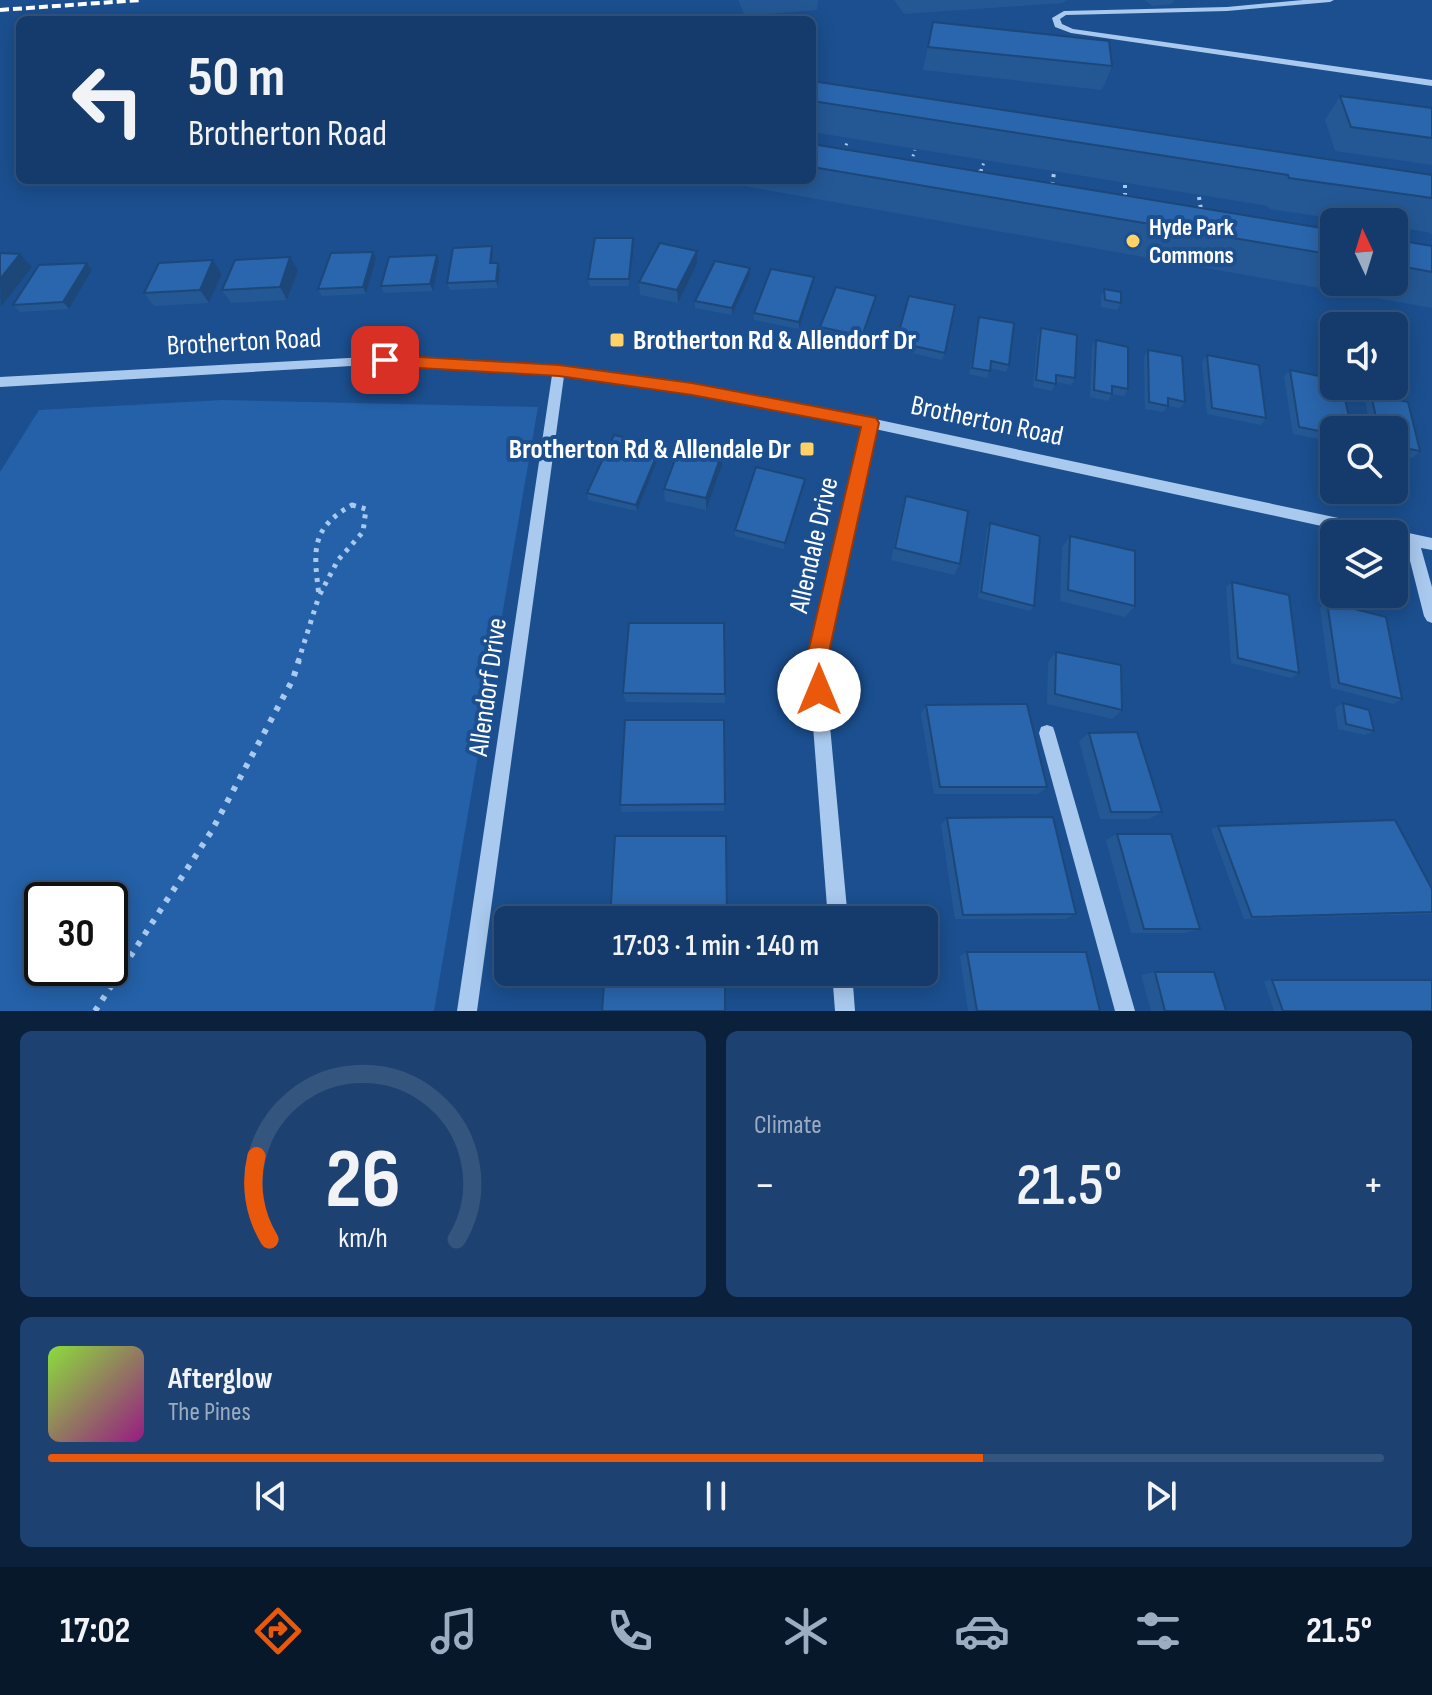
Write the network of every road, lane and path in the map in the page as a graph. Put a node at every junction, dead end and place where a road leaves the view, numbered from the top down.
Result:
1 (1330, 0) edge
2 (1432, 83) edge
3 (848, 140) edge
4 (833, 149) edge
5 (915, 150) edge
6 (844, 151) junction
7 (857, 153) edge
8 (898, 160) edge
9 (911, 162) junction
10 (984, 162) edge
11 (925, 164) edge
12 (966, 171) edge
13 (980, 173) junction
14 (1054, 173) edge
15 (994, 176) edge
16 (1125, 185) edge
17 (1066, 188) edge
18 (1110, 195) edge
19 (1199, 197) edge
20 (1201, 210) edge
21 (559, 371) junction
22 (0, 382) edge
23 (870, 423) junction
24 (1321, 520) edge
25 (1408, 539) edge
26 (1412, 540) junction
27 (1432, 544) edge
28 (319, 596) junction
29 (1432, 616) edge
30 (1047, 733) dead end
31 (837, 906) edge
32 (843, 986) edge
33 (95, 1011) edge
34 (467, 1011) edge
35 (845, 1011) edge
36 (1125, 1011) edge

1 - 2 street
3 - 6 path
4 - 6 path
5 - 9 path
6 - 7 path
8 - 9 path
9 - 11 path
10 - 13 path
12 - 13 path
13 - 15 path
14 - 17 path
16 - 18 path
19 - 20 path
21 - 22 street, Brotherton Road
21 - 23 street, Brotherton Road
21 - 34 street, Allendorf Drive
23 - 24 street, Brotherton Road
23 - 31 street, Allendale Drive
25 - 26 street
26 - 27 street
26 - 29 street
28 - 28 path
28 - 33 path
30 - 36 street
32 - 35 street

